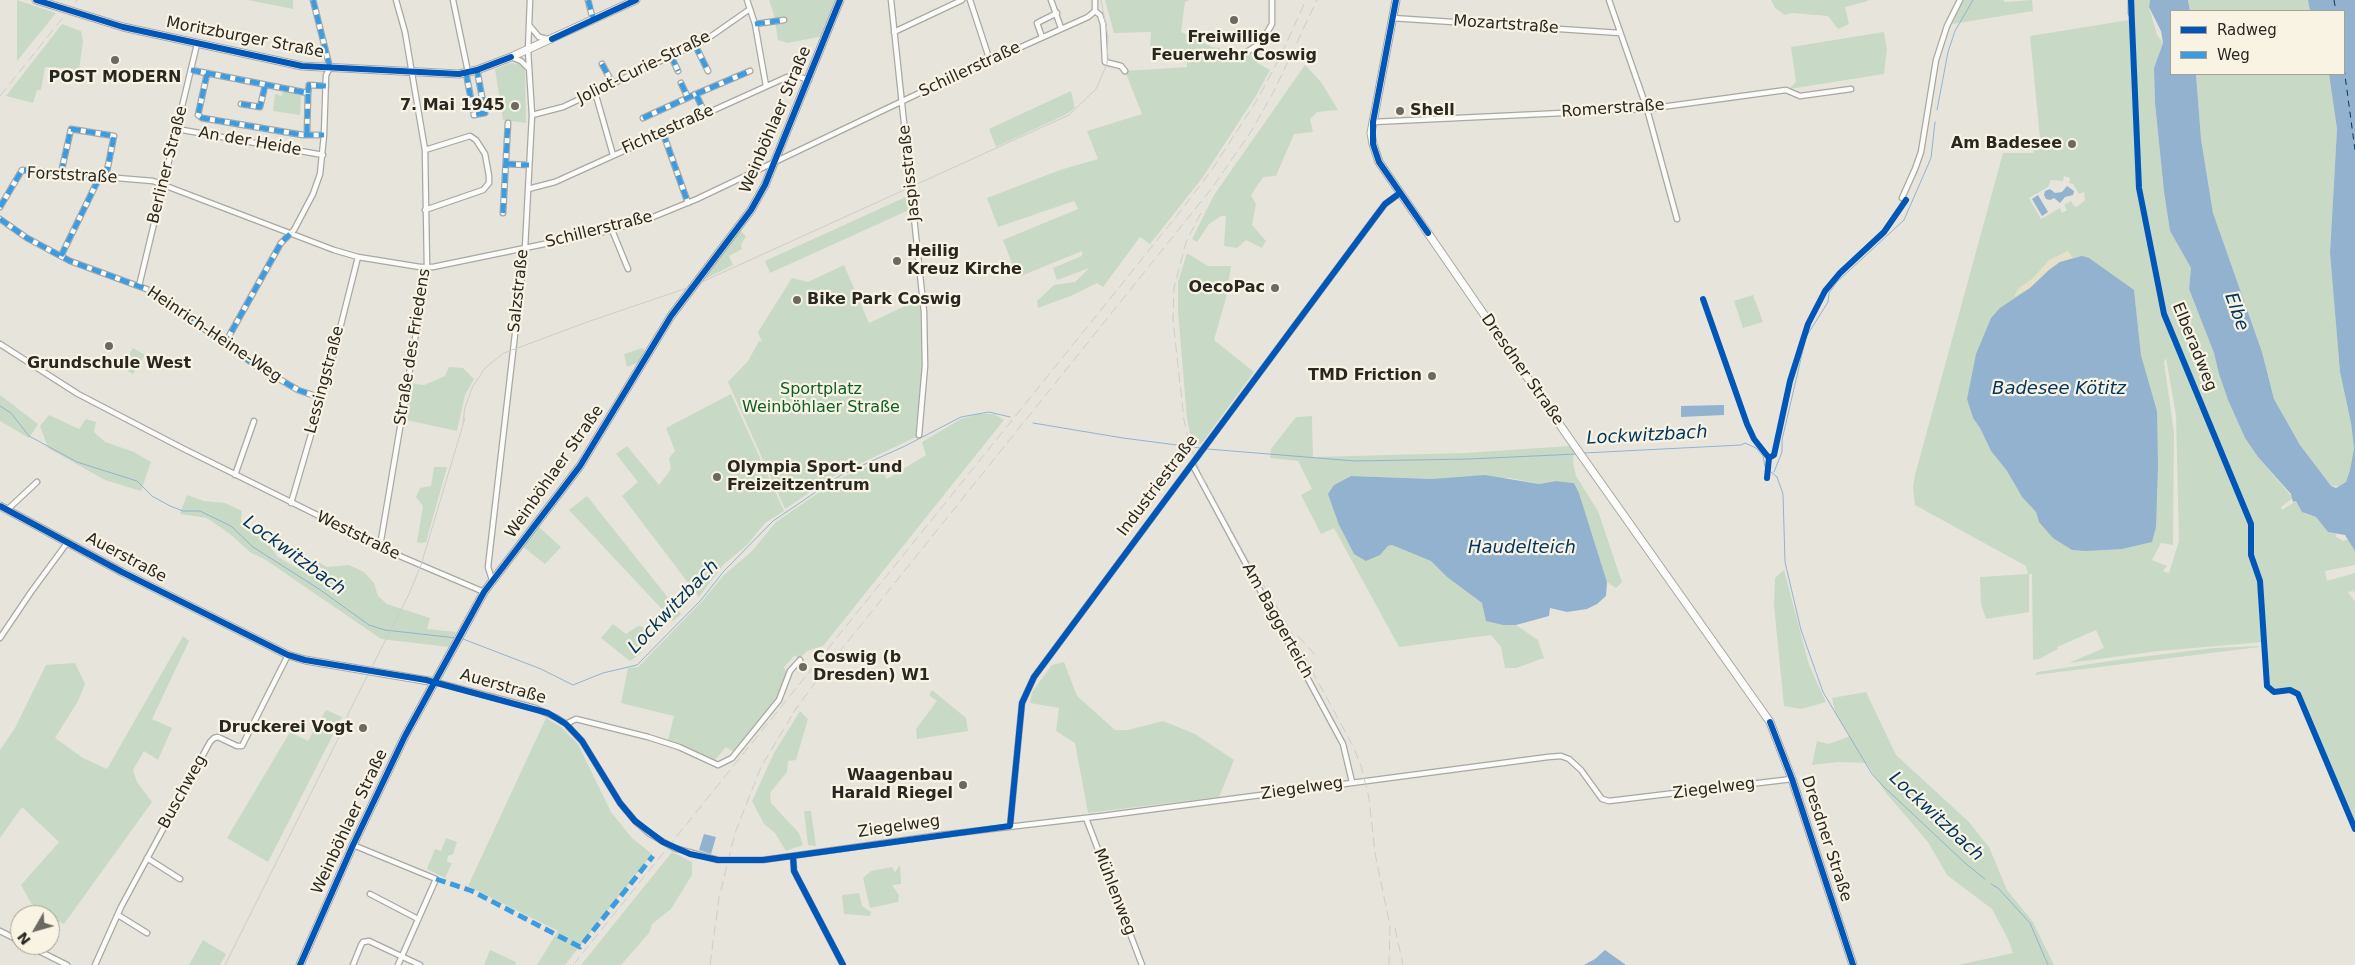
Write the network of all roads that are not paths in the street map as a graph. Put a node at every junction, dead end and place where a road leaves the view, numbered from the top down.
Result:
1 (36, 0) edge
2 (313, 0) edge
3 (396, 0) edge
4 (453, 0) edge
5 (530, 0) edge
6 (588, 0) edge
7 (636, 0) edge
8 (747, 0) edge
9 (840, 0) edge
10 (891, 0) edge
11 (962, 0) edge
12 (970, 0) edge
13 (1051, 0) edge
14 (1094, 0) edge
15 (1272, 0) edge
16 (1396, 0) edge
17 (1609, 0) edge
18 (1960, 0) edge
19 (2131, 0) edge
20 (750, 9) junction
21 (1095, 12) junction
22 (1057, 13) junction
23 (2131, 13) dead end
24 (1392, 18) junction
25 (784, 20) dead end
26 (594, 21) junction
27 (754, 24) junction
28 (529, 25) junction
29 (1061, 28) junction
30 (894, 32) junction
31 (1620, 33) junction
32 (1042, 37) junction
33 (552, 39) junction
34 (197, 44) junction
35 (696, 44) junction
36 (528, 50) junction
37 (1225, 55) dead end
38 (671, 56) junction
39 (511, 57) junction
40 (990, 61) junction
41 (602, 64) dead end
42 (330, 68) junction
43 (529, 69) junction
44 (191, 70) junction
45 (477, 70) junction
46 (750, 70) dead end
47 (1125, 70) dead end
48 (678, 71) dead end
49 (708, 71) dead end
50 (413, 72) junction
51 (467, 72) junction
52 (207, 74) junction
53 (809, 80) junction
54 (681, 83) dead end
55 (613, 84) junction
56 (265, 86) junction
57 (326, 86) junction
58 (766, 86) junction
59 (1851, 89) dead end
60 (596, 92) junction
61 (308, 93) junction
62 (696, 94) junction
63 (688, 98) junction
64 (902, 101) junction
65 (242, 104) dead end
66 (1647, 108) junction
67 (705, 114) junction
68 (532, 115) junction
69 (643, 118) dead end
70 (1373, 122) junction
71 (508, 123) dead end
72 (177, 129) junction
73 (307, 133) junction
74 (663, 133) junction
75 (324, 135) junction
76 (425, 150) junction
77 (323, 155) junction
78 (613, 155) junction
79 (776, 160) junction
80 (506, 164) junction
81 (529, 165) junction
82 (62, 173) junction
83 (103, 176) junction
84 (164, 184) junction
85 (528, 189) junction
86 (1400, 193) junction
87 (1902, 198) dead end
88 (688, 203) junction
89 (0, 206) edge
90 (425, 210) junction
91 (504, 213) dead end
92 (0, 219) edge
93 (1677, 219) dead end
94 (612, 230) junction
95 (290, 234) junction
96 (525, 248) junction
97 (61, 256) junction
98 (358, 257) junction
99 (427, 268) junction
100 (628, 269) dead end
101 (139, 286) junction
102 (0, 344) edge
103 (224, 345) junction
104 (321, 398) junction
105 (254, 421) dead end
106 (919, 435) dead end
107 (1192, 464) junction
108 (235, 475) junction
109 (37, 482) dead end
110 (291, 503) junction
111 (0, 506) edge
112 (7, 510) junction
113 (67, 543) junction
114 (380, 546) junction
115 (492, 580) junction
116 (484, 592) junction
117 (0, 638) edge
118 (288, 655) junction
119 (800, 660) dead end
120 (435, 682) junction
121 (566, 724) junction
122 (1792, 779) junction
123 (1352, 782) junction
124 (1086, 818) junction
125 (1010, 826) junction
126 (353, 845) junction
127 (793, 856) junction
128 (147, 858) junction
129 (180, 879) dead end
130 (370, 894) dead end
131 (118, 915) junction
132 (418, 919) junction
133 (148, 933) dead end
134 (48, 955) edge
135 (402, 957) junction
136 (68, 965) edge
137 (95, 965) edge
138 (300, 965) edge
139 (353, 965) edge
140 (398, 965) edge
141 (420, 965) edge
142 (843, 965) edge
143 (1142, 965) edge
144 (1854, 965) edge

1 - 34 main road, Moritzburger Straße
2 - 42 street
3 - 50 street, Straße des Friedens
4 - 51 street
5 - 28 street, Salzstraße
6 - 26 street
7 - 26 main road, Moritzburger Straße
8 - 20 street
9 - 53 main road, Weinböhlaer Straße
10 - 30 street, Jaspisstraße
11 - 30 street
12 - 40 street
13 - 22 street
14 - 21 street
15 - 37 street
16 - 24 main road, Dresdner Straße
17 - 31 street
18 - 87 street
19 - 23 street
20 - 27 street
20 - 35 street, Joliot-Curie-Straße
21 - 29 street, Schillerstraße
21 - 47 street
22 - 29 street
22 - 32 street, Schillerstraße
24 - 31 street, Mozartstraße
24 - 70 main road, Dresdner Straße
25 - 27 street
26 - 33 main road, Moritzburger Straße
27 - 58 street
28 - 33 street
28 - 36 street, Salzstraße
29 - 32 street, Schillerstraße
30 - 64 street, Jaspisstraße
31 - 66 street
32 - 40 street, Schillerstraße
33 - 36 main road, Moritzburger Straße
34 - 42 main road, Moritzburger Straße
34 - 44 street, Berliner Straße
35 - 38 street, Joliot-Curie-Straße
35 - 49 street
36 - 39 main road, Moritzburger Straße
36 - 43 street, Salzstraße
38 - 48 street
38 - 55 street, Joliot-Curie-Straße
39 - 43 street
39 - 45 main road, Moritzburger Straße
40 - 64 street, Schillerstraße
41 - 55 street
42 - 50 main road, Moritzburger Straße
42 - 57 street
43 - 68 street, Salzstraße
44 - 52 street
44 - 72 street, Berliner Straße
45 - 51 main road, Moritzburger Straße
45 - 51 street
46 - 62 street
50 - 51 main road, Moritzburger Straße
50 - 76 street, Straße des Friedens
52 - 56 street
52 - 73 street
53 - 58 street, Fichtestraße
53 - 79 main road, Weinböhlaer Straße
54 - 63 street
55 - 60 street, Joliot-Curie-Straße
56 - 61 street
56 - 65 street
57 - 61 street
57 - 75 street
58 - 67 street, Fichtestraße
59 - 66 street, Romerstraße
60 - 68 street, Joliot-Curie-Straße
60 - 78 street
61 - 73 street
62 - 63 street
62 - 67 street
63 - 69 street
64 - 79 street, Schillerstraße
64 - 106 street, Jaspisstraße
66 - 70 street, Romerstraße
66 - 93 street
67 - 74 street, Fichtestraße
68 - 81 street, Salzstraße
70 - 86 main road, Dresdner Straße
71 - 80 street
72 - 77 street, An der Heide
72 - 84 street, Berliner Straße
73 - 75 street
74 - 78 street, Fichtestraße
74 - 88 street
75 - 77 street
76 - 90 street, Straße des Friedens
76 - 90 street
77 - 95 street
78 - 85 street, Fichtestraße
79 - 88 street, Schillerstraße
79 - 115 main road, Weinböhlaer Straße
80 - 81 street
80 - 91 street
81 - 85 street, Salzstraße
82 - 83 street, Forststraße
82 - 83 street
82 - 89 street, Forststraße
83 - 84 street, Forststraße
83 - 97 street
84 - 95 street, Schillerstraße
84 - 101 street, Berliner Straße
85 - 96 street, Salzstraße
86 - 107 street, Industriestraße
86 - 122 main road, Dresdner Straße
88 - 94 street, Schillerstraße
90 - 99 street, Straße des Friedens
92 - 97 street, Heinrich-Heine-Weg
94 - 96 street, Schillerstraße
94 - 100 street
95 - 98 street, Schillerstraße
95 - 103 street
96 - 99 street, Schillerstraße
96 - 115 street, Salzstraße
97 - 101 street, Heinrich-Heine-Weg
98 - 99 street, Schillerstraße
98 - 104 street, Lessingstraße
99 - 114 street, Straße des Friedens
101 - 103 street, Heinrich-Heine-Weg
102 - 108 street, Weststraße
103 - 104 street, Heinrich-Heine-Weg
104 - 110 street, Lessingstraße
105 - 108 street
107 - 123 street, Am Baggerteich
107 - 125 street, Industriestraße
108 - 110 street, Weststraße
109 - 112 street
110 - 114 street, Weststraße
111 - 112 main road, Auerstraße
112 - 113 main road, Auerstraße
113 - 117 street
113 - 118 main road, Auerstraße
114 - 116 street, Weststraße
115 - 116 main road, Weinböhlaer Straße
116 - 120 main road, Weinböhlaer Straße
118 - 120 main road, Auerstraße
118 - 128 street, Buschweg
119 - 121 street
120 - 121 street, Auerstraße
120 - 126 main road, Weinböhlaer Straße
121 - 127 street, Auerstraße
122 - 123 street, Ziegelweg
122 - 144 main road, Dresdner Straße
123 - 124 street, Ziegelweg
124 - 125 street, Ziegelweg
124 - 143 street, Mühlenweg
125 - 127 street, Ziegelweg
126 - 132 street
126 - 138 main road, Weinböhlaer Straße
127 - 142 street
128 - 129 street
128 - 131 street, Buschweg
130 - 132 street
131 - 133 street
131 - 137 street, Buschweg
132 - 135 street
134 - 136 street
135 - 139 street
135 - 140 street
135 - 141 street

